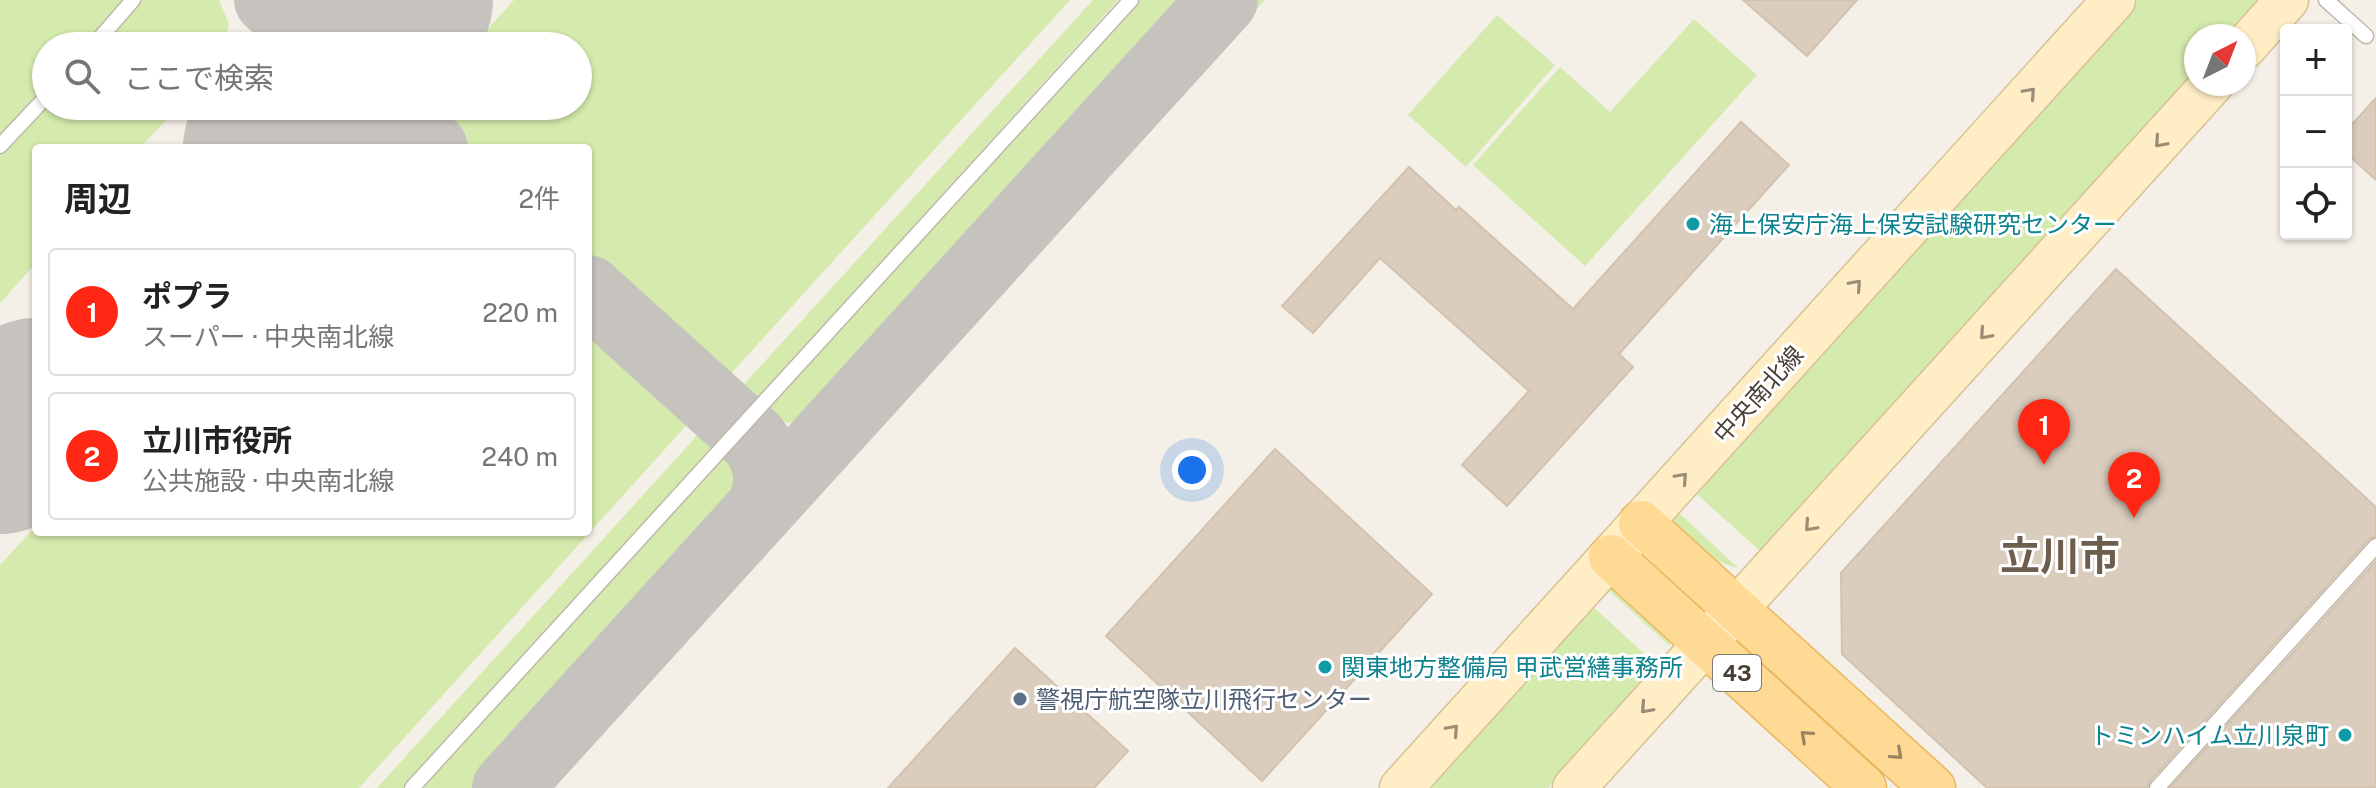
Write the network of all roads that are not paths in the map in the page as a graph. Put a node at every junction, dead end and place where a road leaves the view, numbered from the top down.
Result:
1 (133, 0) edge
2 (1131, 0) edge
3 (2114, 0) edge
4 (2287, 0) edge
5 (2326, 0) edge
6 (105, 32) edge
7 (2256, 35) edge
8 (2366, 36) dead end
9 (2201, 96) edge
10 (32, 112) edge
11 (0, 146) edge
12 (1641, 523) junction
13 (2376, 546) edge
14 (1611, 557) junction
15 (1735, 608) junction
16 (1704, 643) junction
17 (412, 788) edge
18 (1401, 788) edge
19 (1574, 788) edge
20 (1864, 788) edge
21 (1933, 788) edge
22 (2157, 788) edge

1 - 6 lane
2 - 17 lane
12 -> 3 main road, 中央南北線
4 - 7 main road
5 - 8 lane
9 -> 15 main road
10 - 11 lane
12 - 14 main road, 中央南北線
12 - 15 main road, 43
13 - 22 lane
14 - 16 main road, 43
18 -> 14 main road, 中央南北線
15 - 16 main road
15 -> 21 main road, 43
16 -> 19 main road
20 -> 16 main road, 43

